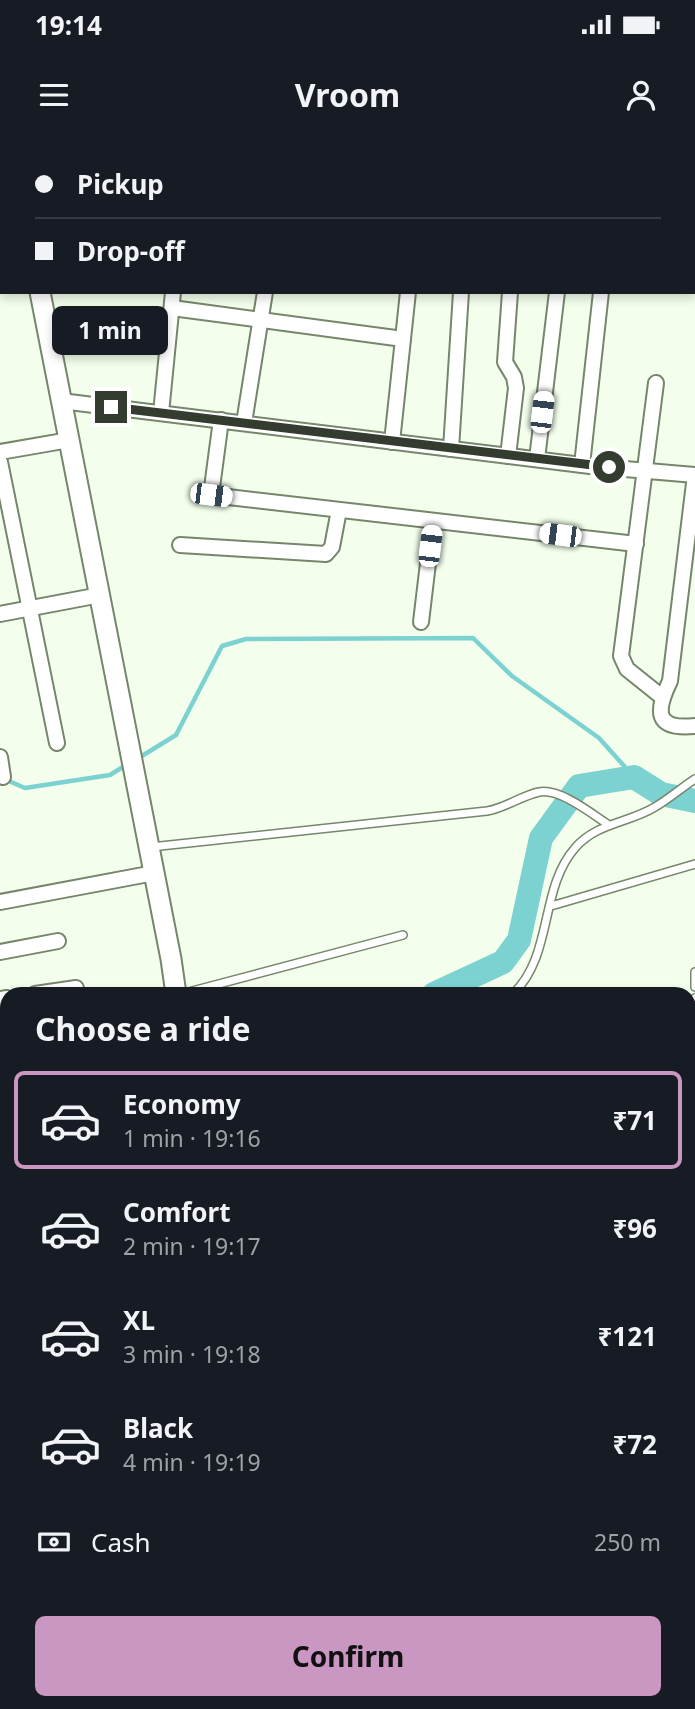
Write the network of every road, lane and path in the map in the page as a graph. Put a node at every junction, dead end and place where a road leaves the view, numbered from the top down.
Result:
1 (40, 294) edge
2 (173, 294) edge
3 (265, 294) edge
4 (408, 294) edge
5 (461, 294) edge
6 (510, 294) edge
7 (557, 294) edge
8 (601, 294) edge
9 (172, 308) junction
10 (260, 319) junction
11 (403, 339) junction
12 (656, 383) dead end
13 (61, 401) junction
14 (161, 413) junction
15 (221, 420) junction
16 (244, 423) junction
17 (69, 440) junction
18 (392, 442) junction
19 (452, 449) junction
20 (0, 452) edge
21 (508, 456) junction
22 (537, 459) junction
23 (0, 462) edge
24 (582, 465) junction
25 (646, 470) junction
26 (695, 475) edge
27 (339, 510) junction
28 (433, 521) junction
29 (636, 544) junction
30 (180, 545) dead end
31 (100, 595) junction
32 (29, 608) junction
33 (0, 614) edge
34 (421, 622) dead end
35 (662, 697) junction
36 (695, 726) edge
37 (57, 743) dead end
38 (0, 757) edge
39 (3, 777) dead end
40 (695, 779) edge
41 (609, 825) junction
42 (149, 847) junction
43 (695, 864) edge
44 (154, 873) junction
45 (0, 902) edge
46 (551, 906) junction
47 (403, 935) dead end
48 (58, 941) dead end
49 (0, 952) edge
50 (695, 972) edge
51 (175, 987) edge
52 (207, 987) edge
53 (518, 987) edge
54 (695, 987) edge

1 - 13 street
2 - 9 street
3 - 10 street
4 - 11 street
5 - 19 street
6 - 21 street
7 - 22 street
8 - 24 street
9 - 10 street
9 - 14 street
10 - 11 street
10 - 16 street
11 - 18 street
12 - 25 street
13 - 14 street
13 - 17 street
14 - 15 street
15 - 16 street
15 - 27 street
16 - 18 street
17 - 20 street
17 - 31 street
18 - 19 street
19 - 21 street
21 - 22 street
22 - 24 street
23 - 32 street
24 - 25 street
25 - 26 street
25 - 29 street
26 - 35 street
27 - 28 street
27 - 30 street
28 - 29 street
28 - 34 street
29 - 35 street
31 - 32 street
31 - 42 street
32 - 33 street
32 - 37 street
35 - 36 street
38 - 39 street
40 - 41 lane
41 - 42 lane
41 - 46 lane
42 - 44 street
43 - 46 lane
44 - 45 street
44 - 51 street
46 - 53 lane
47 - 52 lane
48 - 49 street
50 - 54 lane

